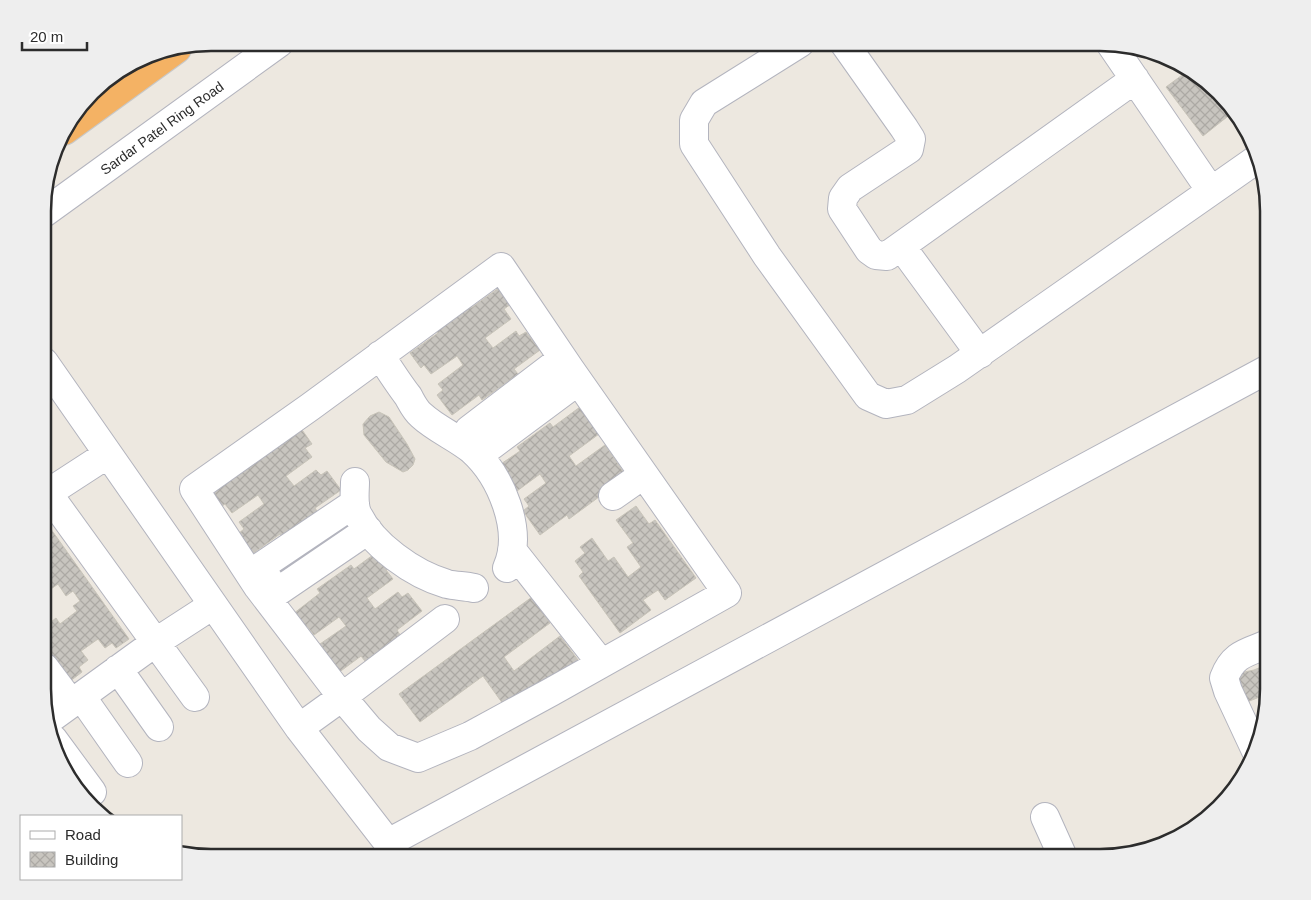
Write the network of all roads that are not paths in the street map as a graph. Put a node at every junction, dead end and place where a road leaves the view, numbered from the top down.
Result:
1 (267, 51) edge
2 (786, 52) edge
3 (850, 52) edge
4 (1117, 53) edge
5 (164, 59) edge
6 (1135, 79) junction
7 (80, 119) edge
8 (1252, 162) edge
9 (1211, 191) junction
10 (51, 209) edge
11 (901, 246) junction
12 (980, 354) junction
13 (380, 355) junction
14 (570, 370) junction
15 (51, 373) edge
16 (1259, 374) edge
17 (500, 420) dead end
18 (463, 435) junction
19 (113, 461) junction
20 (643, 475) junction
21 (52, 495) edge
22 (613, 496) dead end
23 (52, 498) edge
24 (263, 584) junction
25 (474, 588) dead end
26 (213, 605) junction
27 (445, 619) dead end
28 (156, 642) junction
29 (1259, 648) edge
30 (601, 663) junction
31 (118, 669) junction
32 (52, 675) edge
33 (342, 696) junction
34 (195, 697) dead end
35 (76, 700) junction
36 (55, 718) edge
37 (159, 727) dead end
38 (299, 728) junction
39 (60, 740) edge
40 (1251, 741) edge
41 (128, 763) dead end
42 (92, 792) dead end
43 (1045, 817) dead end
44 (393, 848) edge
45 (397, 848) edge
46 (1059, 849) edge

1 - 10 street, Sardar Patel Ring Road
2 - 12 street
3 - 11 street
4 - 6 street
5 - 7 highway
6 - 9 street
6 - 11 street
8 - 9 street
9 - 12 street
11 - 12 street
13 - 14 street
13 - 18 street
13 - 24 street
14 - 17 street
14 - 18 street
14 - 20 street
15 - 19 street
16 - 45 street
18 - 30 street
19 - 21 street
19 - 26 street
20 - 22 street
20 - 30 street
23 - 28 street
24 - 25 street
24 - 33 street
26 - 28 street
26 - 38 street
27 - 33 street
28 - 31 street
28 - 34 street
29 - 40 street
30 - 33 street
31 - 35 street
31 - 37 street
32 - 35 street
33 - 38 street
35 - 36 street
35 - 41 street
38 - 44 street
39 - 42 street
43 - 46 street

